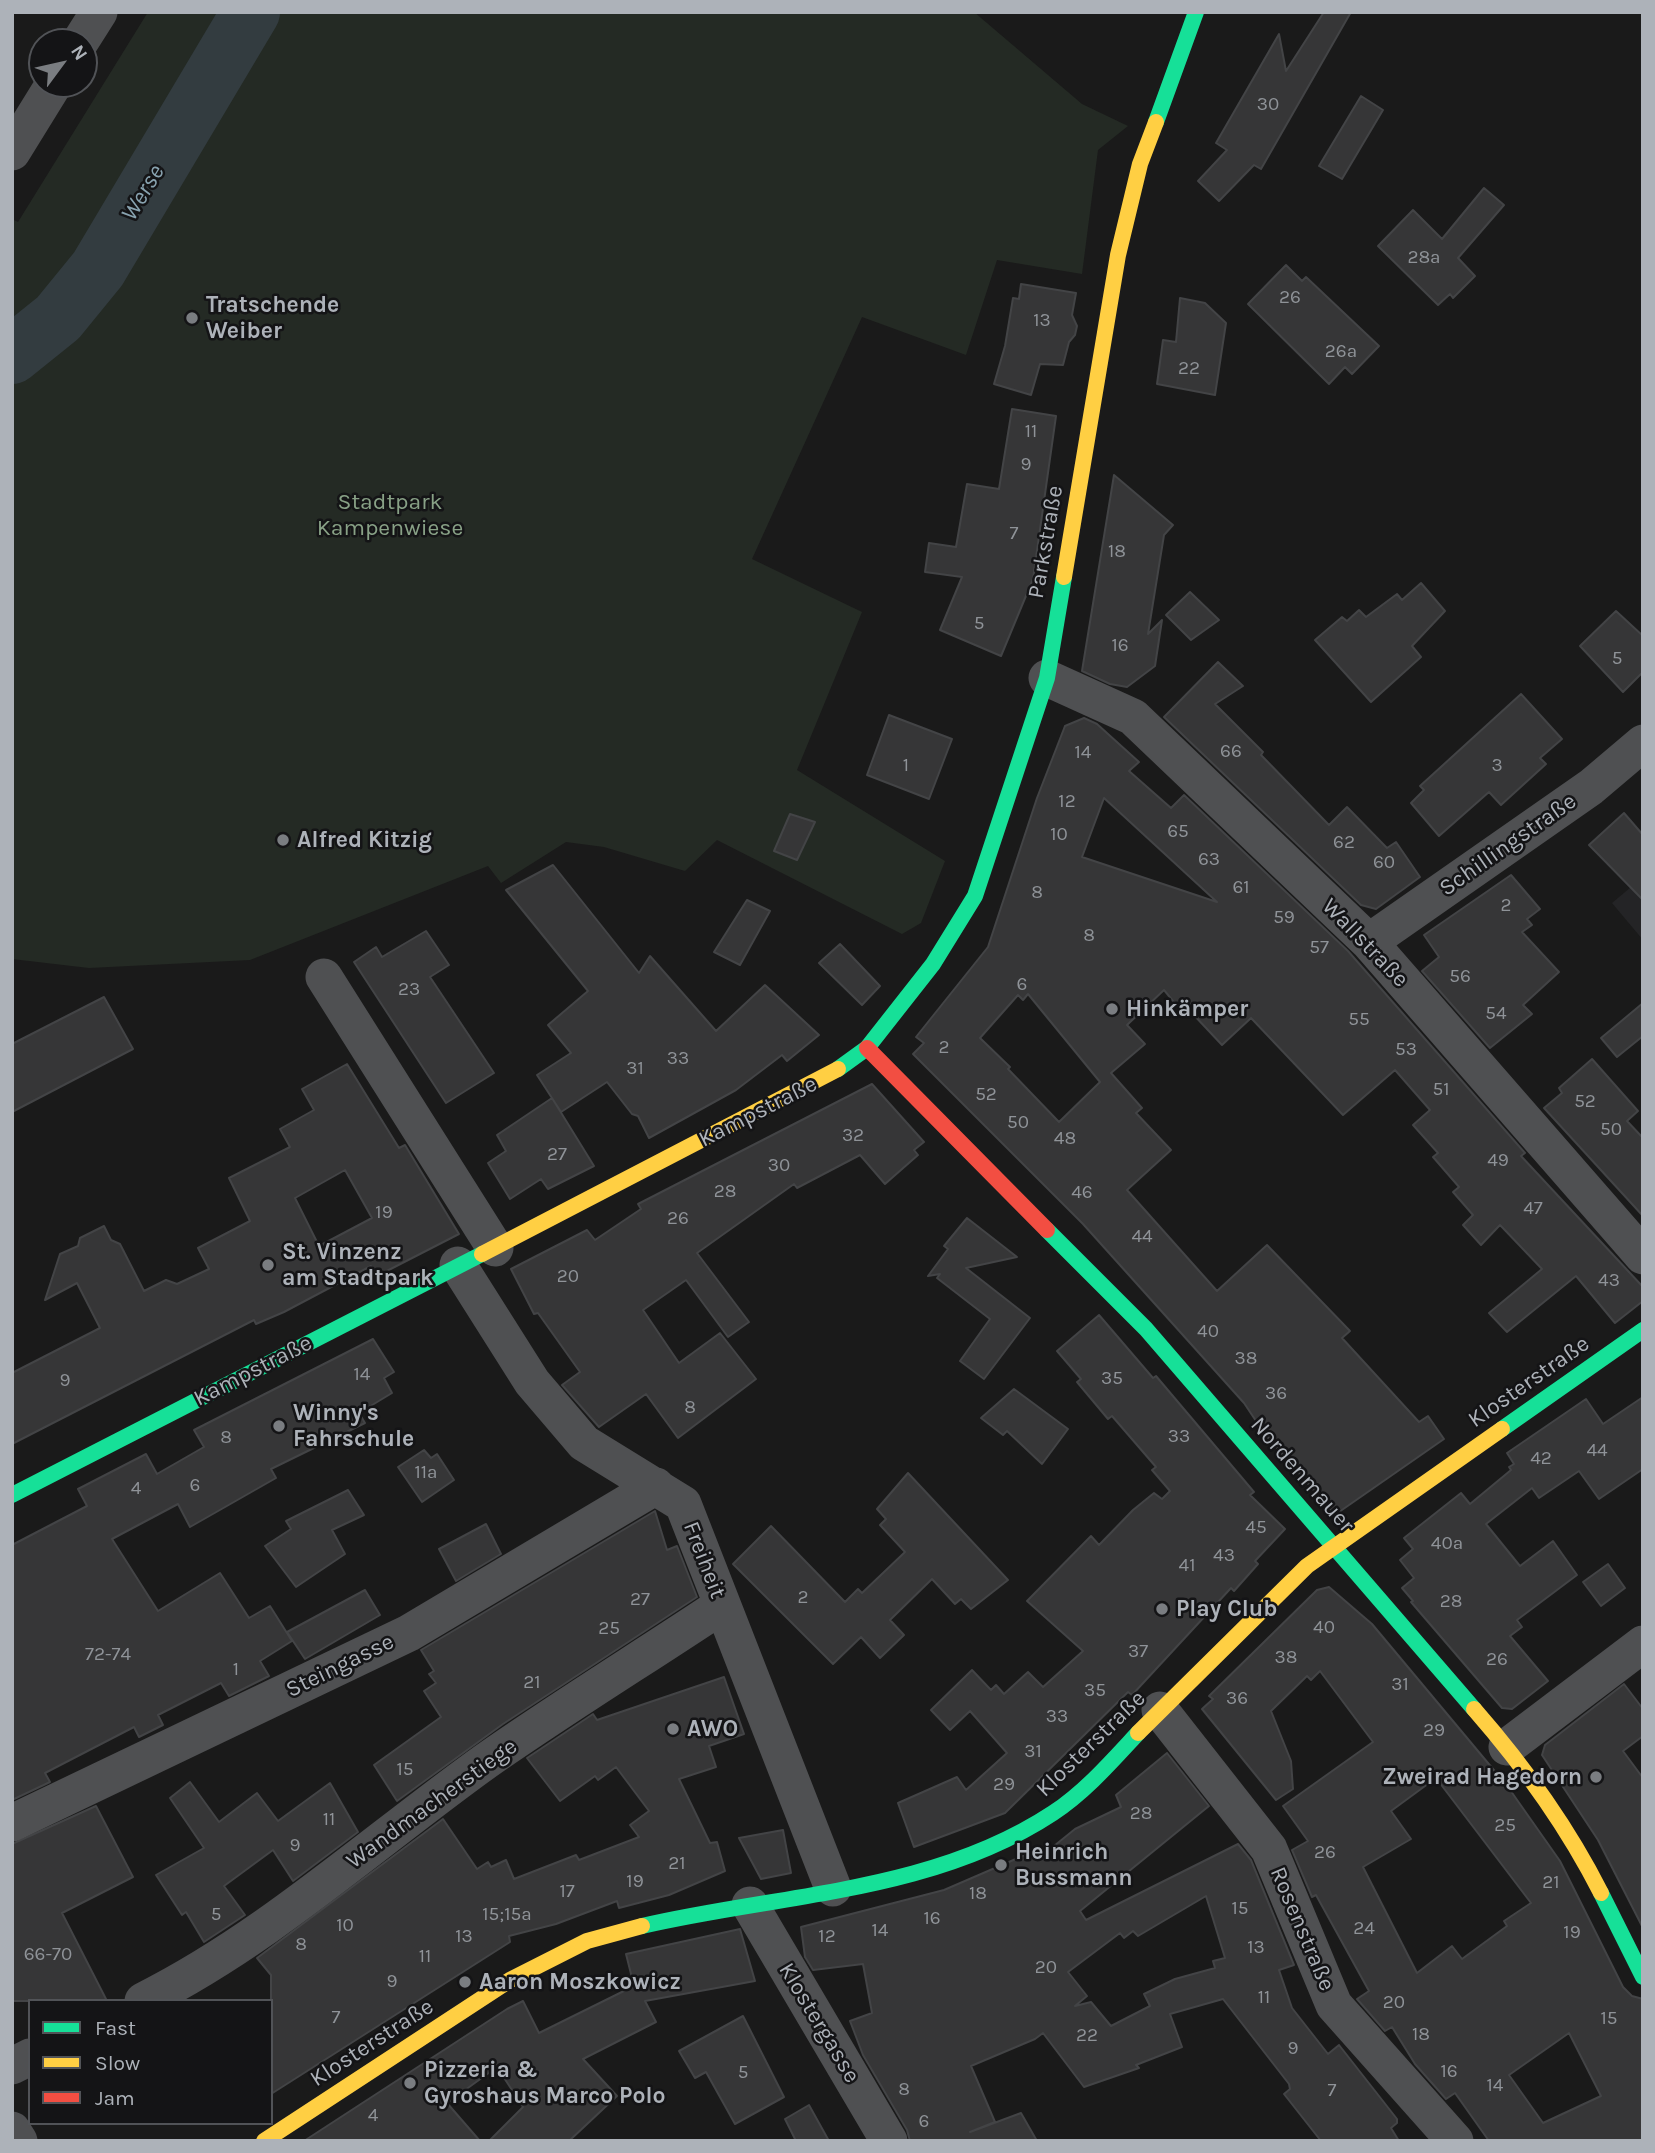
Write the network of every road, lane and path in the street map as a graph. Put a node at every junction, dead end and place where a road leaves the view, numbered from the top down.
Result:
1 (99, 12) edge
2 (1196, 12) edge
3 (89, 28) edge
4 (45, 98) edge
5 (12, 152) edge
6 (1046, 678) junction
7 (1643, 743) edge
8 (1369, 942) junction
9 (324, 977) dead end
10 (867, 1048) junction
11 (495, 1248) junction
12 (1643, 1256) edge
13 (458, 1265) junction
14 (1643, 1330) edge
15 (656, 1486) junction
16 (12, 1495) edge
17 (1334, 1547) junction
18 (721, 1606) junction
19 (1643, 1644) edge
20 (1160, 1710) junction
21 (1507, 1747) junction
22 (12, 1823) edge
23 (833, 1888) junction
24 (750, 1906) junction
25 (1643, 1977) edge
26 (147, 1999) edge
27 (28, 2058) edge
28 (12, 2066) edge
29 (12, 2130) edge
30 (19, 2141) edge
31 (264, 2141) edge
32 (889, 2141) edge
33 (1455, 2141) edge

1 - 3 street
2 - 6 street, Parkstraße
4 - 5 street
6 - 8 street, Wallstraße
6 - 10 street, Parkstraße
7 - 8 street, Schillingstraße
8 - 12 street, Wallstraße
9 - 11 street
10 - 11 street, Kampstraße
10 - 17 street, Nordenmauer
11 - 13 street, Kampstraße
13 - 15 street, Freiheit
13 - 16 street, Kampstraße
14 - 17 street, Klosterstraße
15 - 18 street, Freiheit
15 - 22 street, Steingasse
17 - 20 street, Klosterstraße
17 - 21 street, Nordenmauer
18 - 23 street, Freiheit
18 - 26 street, Wandmacherstiege
19 - 21 street
20 - 23 street, Klosterstraße
20 - 33 street, Rosenstraße
21 - 25 street, Nordenmauer
23 - 24 street, Klosterstraße
24 - 31 street, Klosterstraße
24 - 32 street, Klostergasse
27 - 28 street
29 - 30 street

